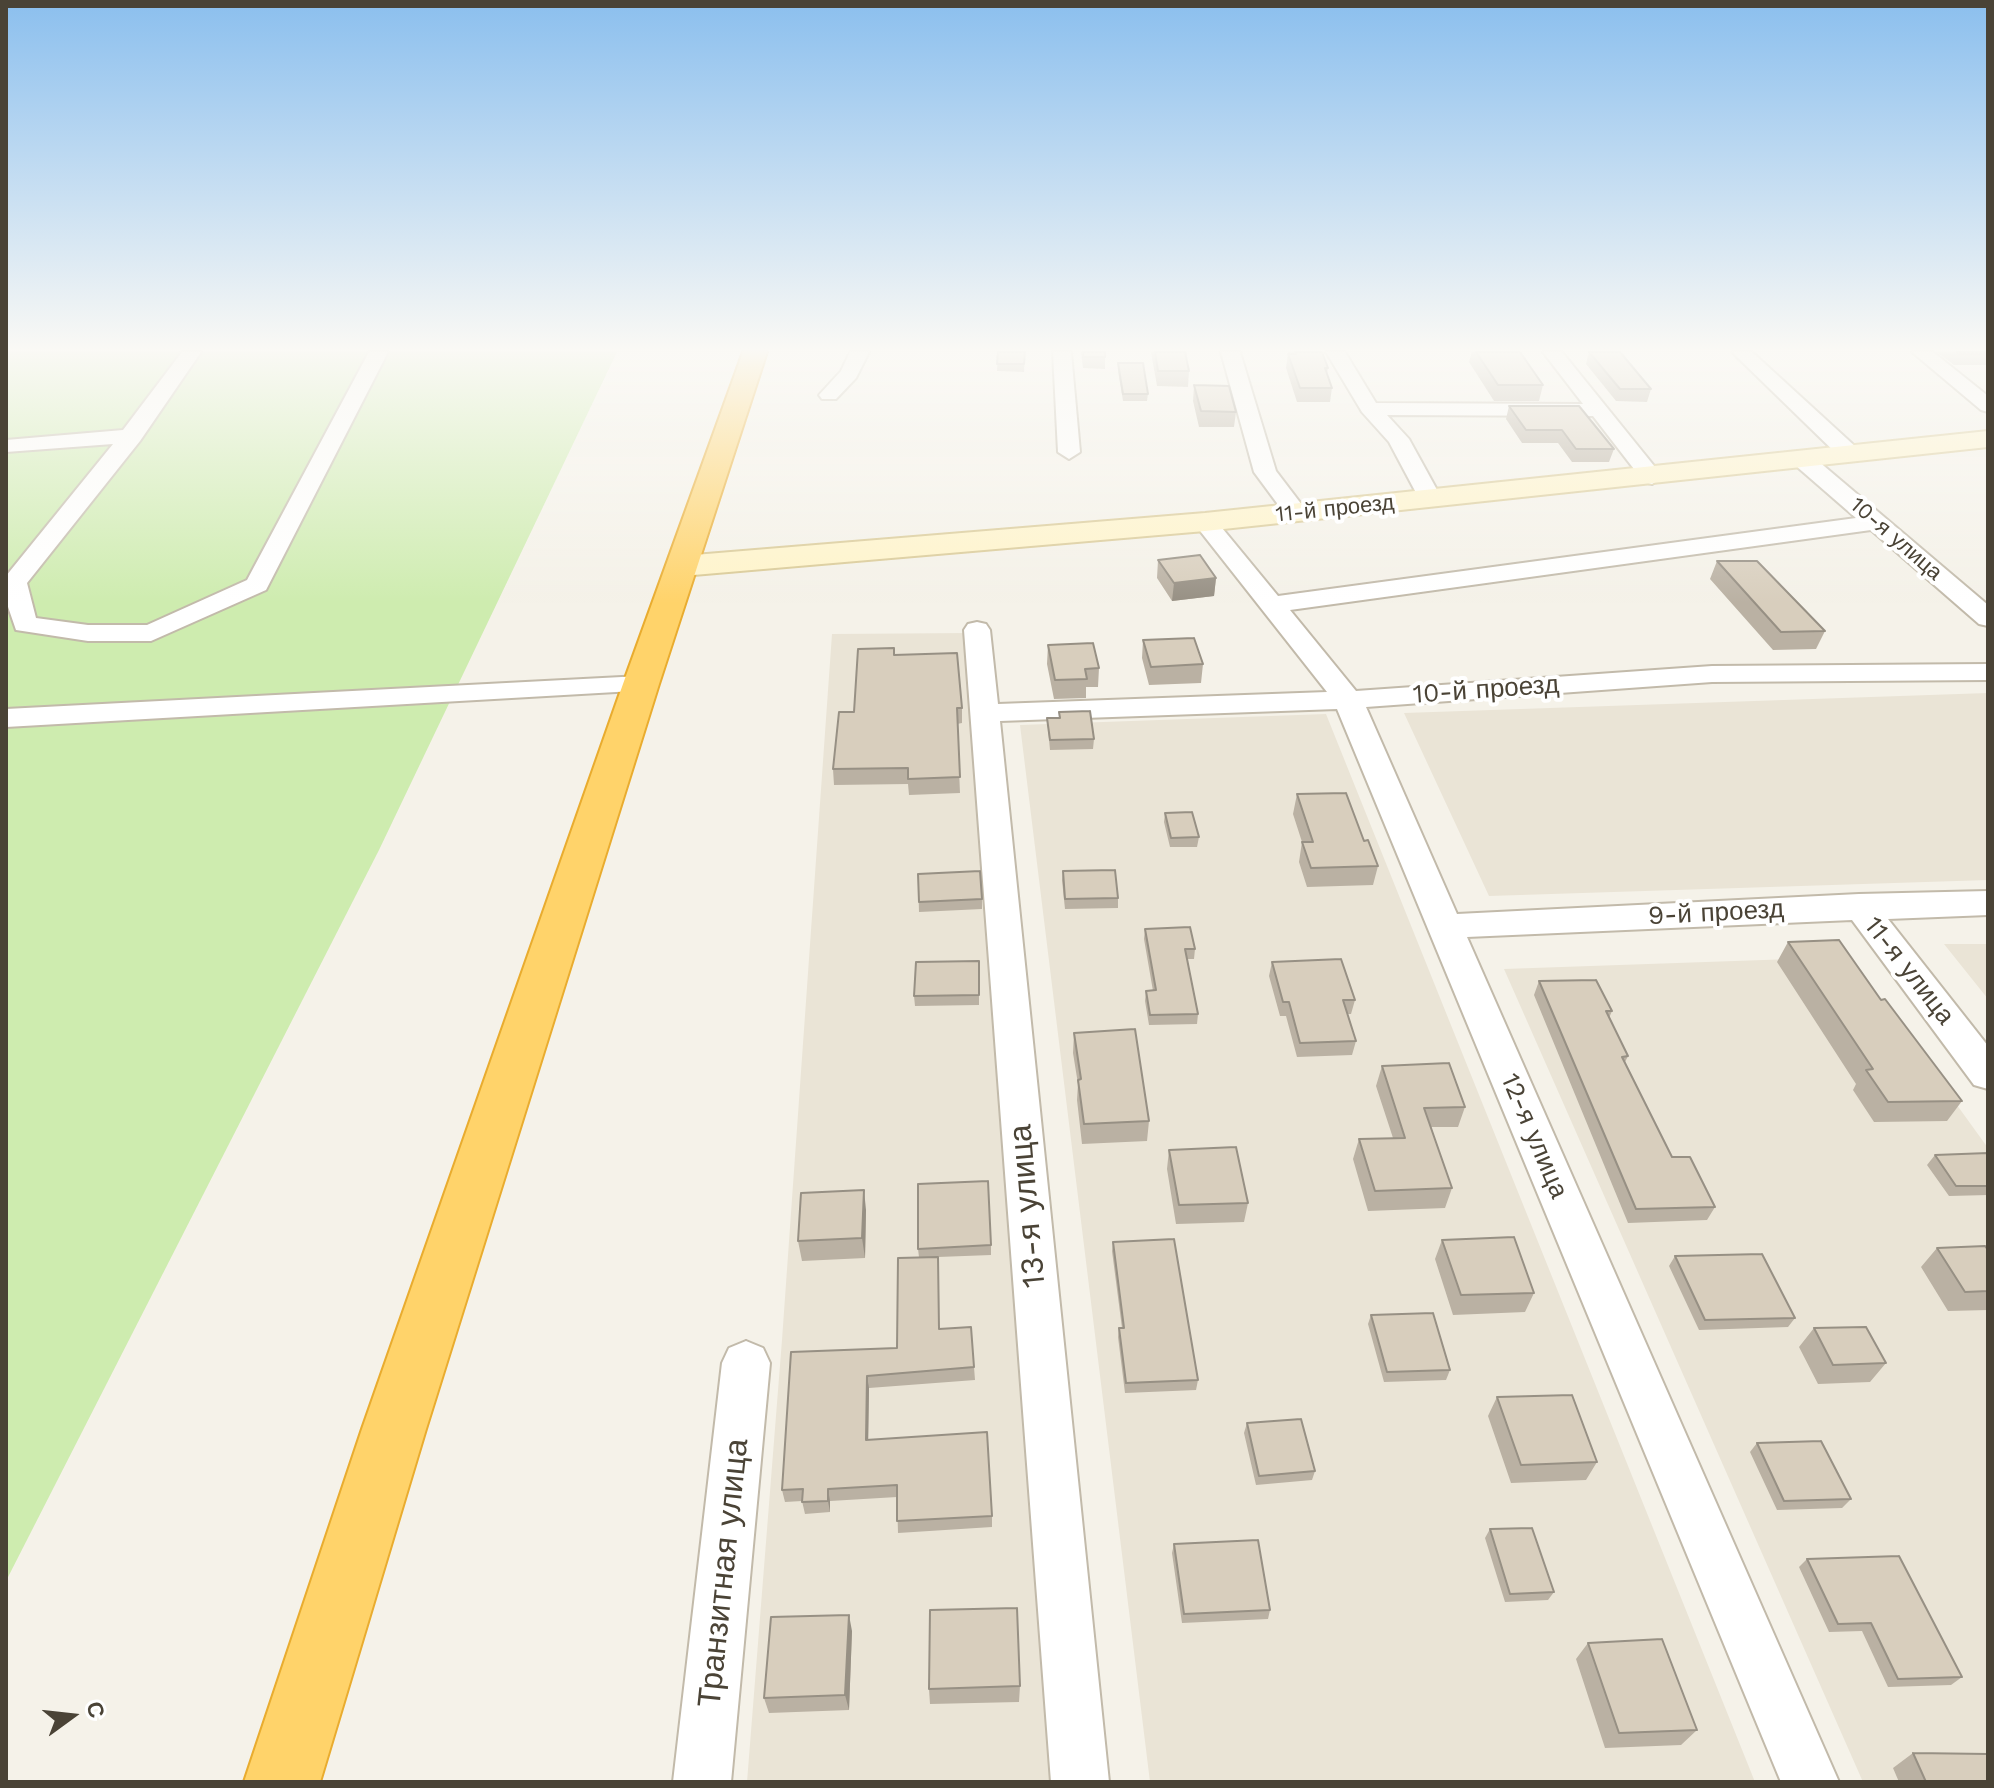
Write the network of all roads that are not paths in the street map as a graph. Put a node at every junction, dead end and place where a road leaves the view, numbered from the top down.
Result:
1 (335, 435) edge
2 (727, 435) edge
3 (1068, 435) edge
4 (1254, 435) edge
5 (1395, 435) edge
6 (1620, 435) edge
7 (1830, 435) edge
8 (132, 436) joint
9 (1988, 439) edge
10 (6, 446) edge
11 (1069, 452) dead end
12 (1850, 454) junction
13 (1803, 460) junction
14 (1652, 477) junction
15 (1430, 499) junction
16 (1296, 513) junction
17 (1205, 522) junction
18 (1876, 522) junction
19 (682, 566) junction
20 (1272, 605) junction
21 (1988, 618) edge
22 (977, 630) dead end
23 (1988, 672) edge
24 (641, 684) junction
25 (1348, 700) junction
26 (984, 713) junction
27 (6, 718) edge
28 (1988, 903) edge
29 (1859, 906) junction
30 (1445, 926) junction
31 (1988, 1074) edge
32 (746, 1363) dead end
33 (282, 1782) edge
34 (702, 1782) edge
35 (1080, 1782) edge
36 (1810, 1782) edge

1 - 8 street
2 - 19 highway
3 - 11 street
4 - 16 street
5 - 15 street
6 - 14 street
7 - 12 street
8 - 10 street
9 - 12 street, 11-й проезд
12 - 13 street, 11-й проезд
13 - 14 street, 11-й проезд
13 - 18 street, 10-я улица
14 - 15 street, 11-й проезд
15 - 16 street, 11-й проезд
16 - 17 street, 11-й проезд
17 - 19 street, 11-й проезд
17 - 20 street, 12-я улица
18 - 20 street
18 - 21 street, 10-я улица
19 - 24 highway
20 - 25 street, 12-я улица
22 - 26 street, 13-я улица
23 - 25 street, 10-й проезд
24 - 27 street
24 - 33 highway
25 - 26 street, 10-й проезд
25 - 30 street, 12-я улица
26 - 35 street, 13-я улица
28 - 29 street, 9-й проезд
29 - 30 street, 9-й проезд
29 - 31 street, 11-я улица
30 - 36 street, 12-я улица
32 - 34 street, Транзитная улица

